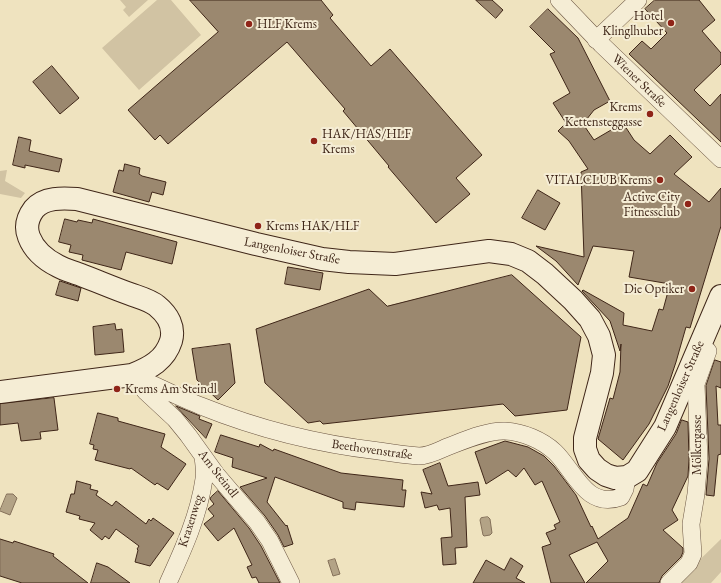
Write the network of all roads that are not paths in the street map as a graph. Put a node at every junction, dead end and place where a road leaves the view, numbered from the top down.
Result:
1 (559, 0) edge
2 (638, 0) edge
3 (596, 40) junction
4 (721, 160) edge
5 (720, 298) edge
6 (132, 375) junction
7 (0, 392) edge
8 (203, 457) junction
9 (627, 477) junction
10 (168, 583) edge
11 (291, 583) edge
12 (669, 583) edge

1 - 3 street, Wiener Straße
2 - 3 street
3 - 4 street, Wiener Straße
5 - 9 street, Langenloiser Straße
5 - 12 street, Mölkergasse
6 - 7 street, Langenloiser Straße
6 - 8 street, Am Steindl
6 - 9 street, Beethovenstraße
6 - 9 street, Langenloiser Straße
8 - 10 street, Kraxenweg
8 - 11 street, Am Steindl

